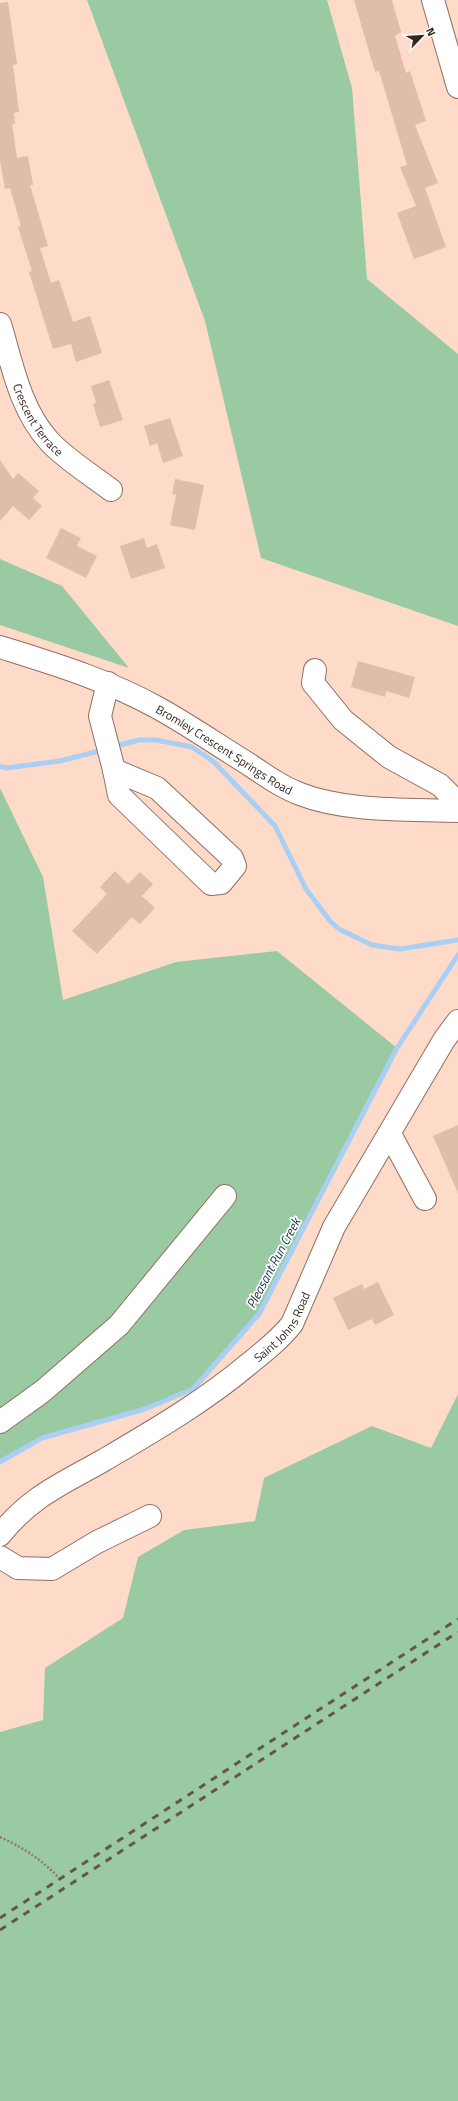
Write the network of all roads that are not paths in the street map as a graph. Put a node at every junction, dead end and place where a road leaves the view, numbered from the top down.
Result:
1 (433, 0) edge
2 (458, 87) edge
3 (0, 324) edge
4 (111, 490) dead end
5 (0, 647) edge
6 (315, 670) dead end
7 (108, 683) junction
8 (113, 766) junction
9 (458, 803) edge
10 (458, 811) edge
11 (458, 1021) edge
12 (390, 1134) junction
13 (225, 1196) dead end
14 (425, 1199) dead end
15 (0, 1422) edge
16 (150, 1516) dead end
17 (4, 1524) edge
18 (0, 1556) edge

1 - 2 street
3 - 4 street, Crescent Terrace
5 - 7 street, Bromley Crescent Springs Road
6 - 9 street
7 - 8 street
7 - 10 street, Bromley Crescent Springs Road
8 - 8 street
11 - 12 street, Saint Johns Road
12 - 14 street
12 - 17 street, Saint Johns Road
13 - 15 street
16 - 18 street

